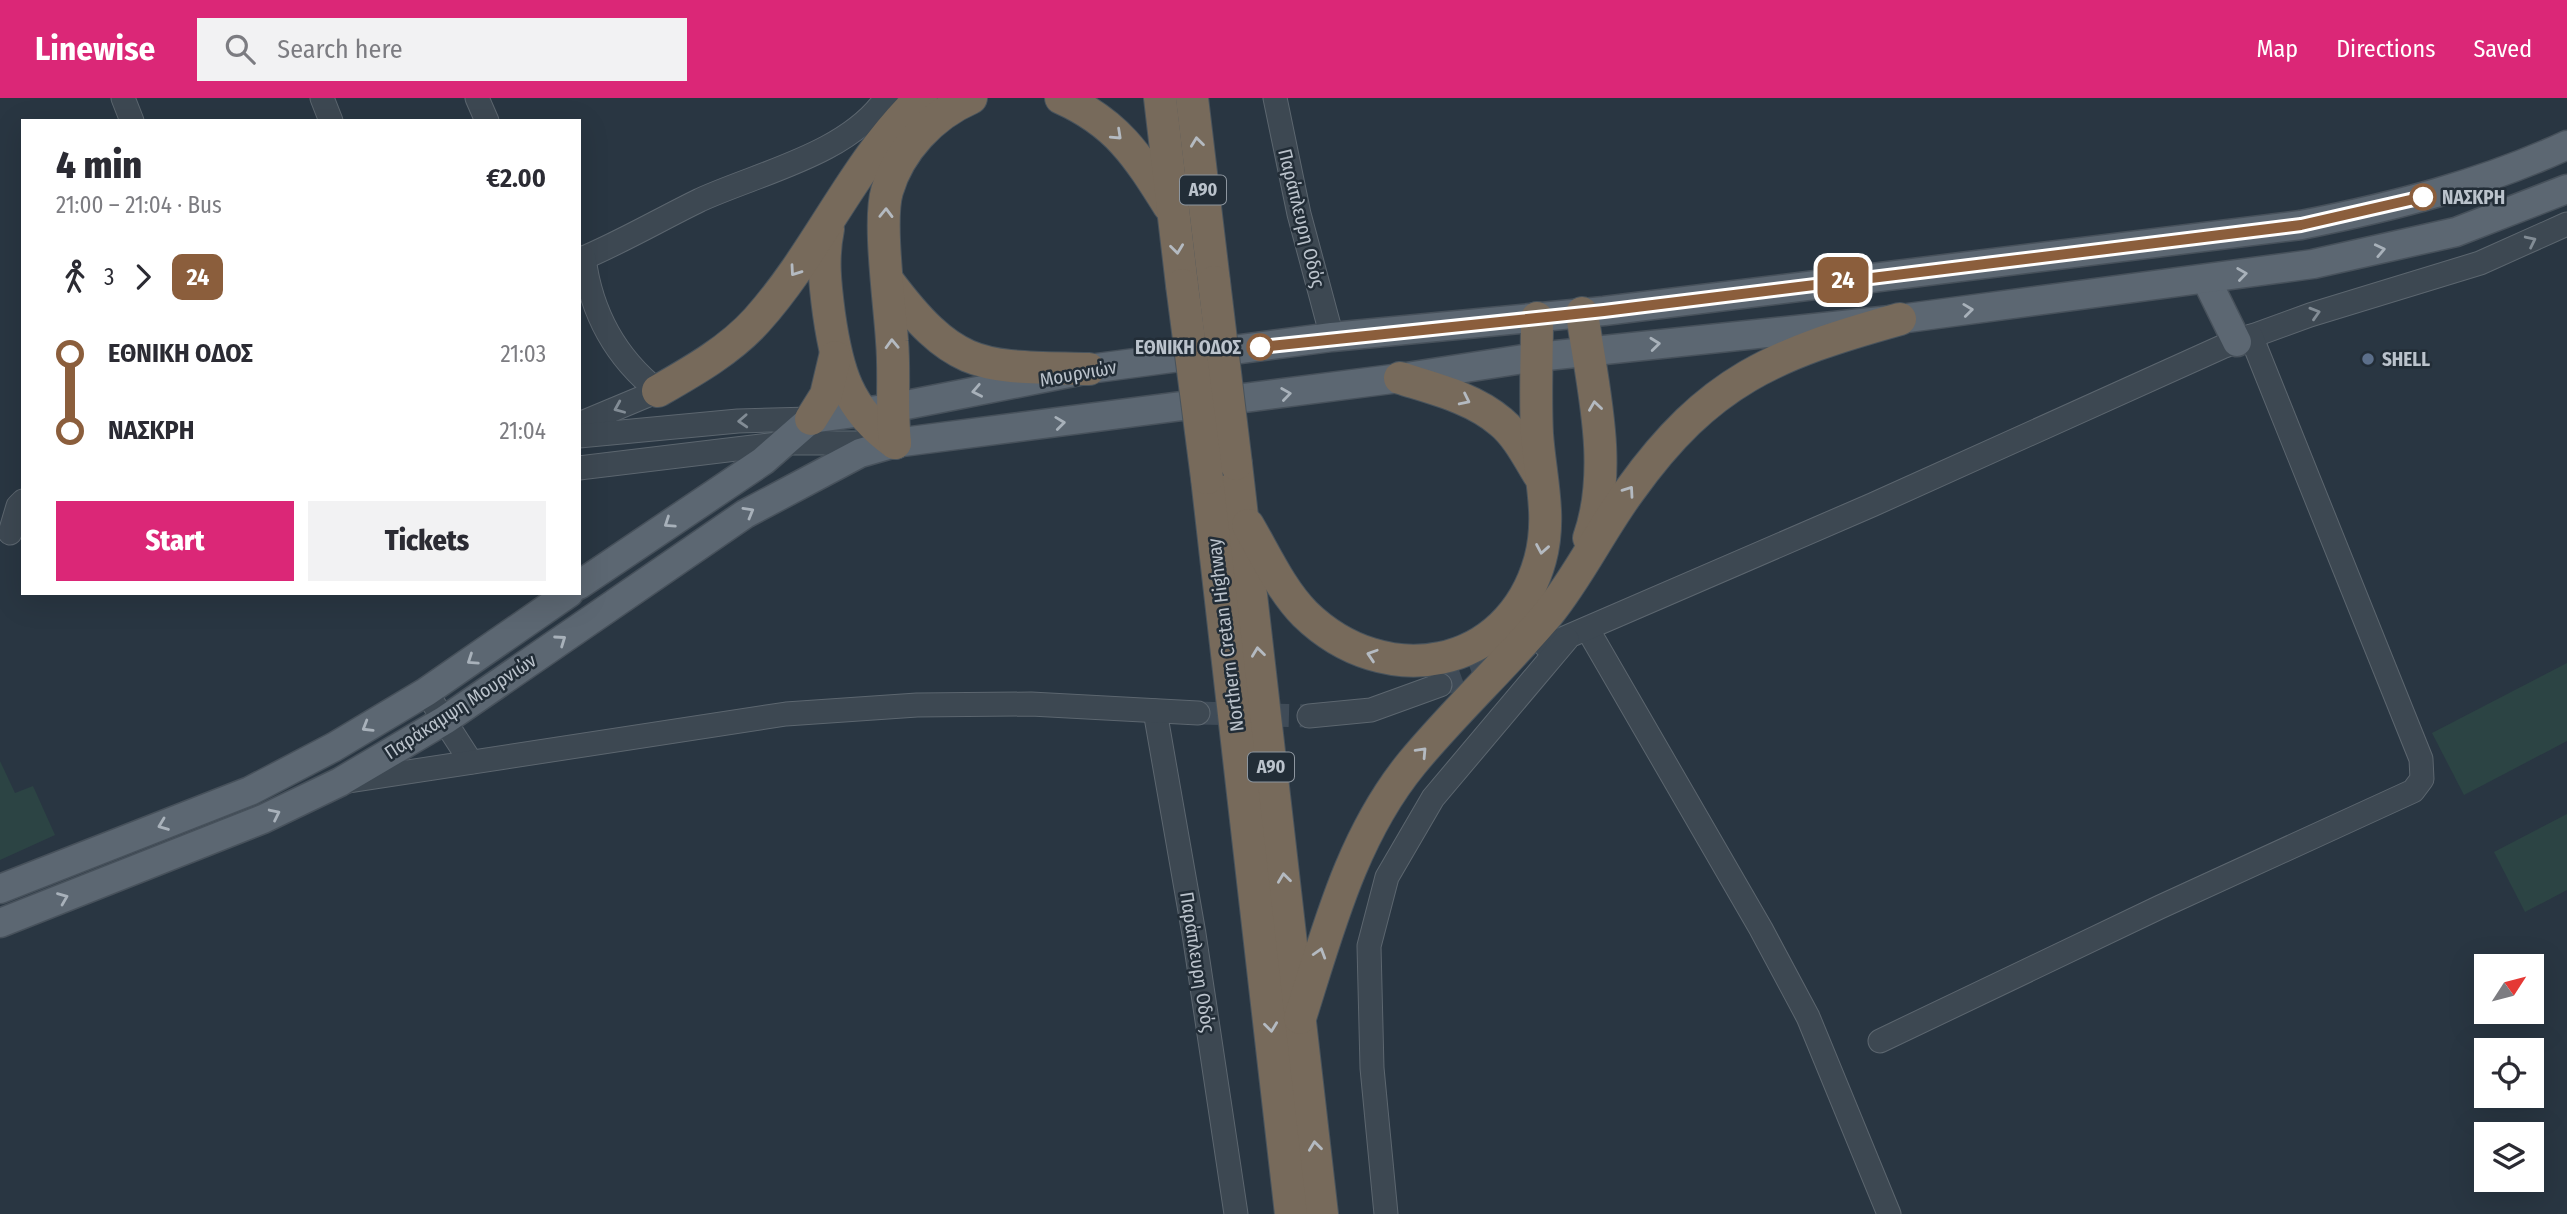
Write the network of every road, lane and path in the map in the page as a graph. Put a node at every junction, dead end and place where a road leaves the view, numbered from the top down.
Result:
1 (123, 98) edge
2 (322, 98) edge
3 (477, 98) edge
4 (886, 98) edge
5 (921, 98) edge
6 (971, 98) edge
7 (1061, 98) edge
8 (1160, 98) edge
9 (1192, 98) edge
10 (1275, 98) edge
11 (131, 119) edge
12 (330, 119) edge
13 (486, 119) edge
14 (2567, 145) edge
15 (2567, 189) edge
16 (1173, 213) junction
17 (832, 214) junction
18 (2567, 224) edge
19 (582, 259) edge
20 (2206, 279) junction
21 (888, 281) junction
22 (1582, 313) junction
23 (1537, 318) junction
24 (1900, 319) junction
25 (1332, 337) junction
26 (2244, 339) junction
27 (1588, 351) junction
28 (835, 357) junction
29 (1537, 357) junction
30 (1089, 369) junction
31 (1401, 379) junction
32 (658, 391) junction
33 (876, 410) junction
34 (811, 418) junction
35 (581, 423) edge
36 (581, 436) edge
37 (786, 443) junction
38 (895, 443) junction
39 (581, 468) edge
40 (1544, 482) junction
41 (21, 508) edge
42 (1242, 515) junction
43 (14, 532) edge
44 (1578, 568) junction
45 (581, 585) edge
46 (566, 595) edge
47 (1567, 638) junction
48 (1440, 685) tunnel mouth
49 (426, 692) junction
50 (1156, 711) junction
51 (1198, 713) tunnel mouth
52 (1309, 716) tunnel mouth
53 (445, 720) junction
54 (471, 762) junction
55 (340, 782) junction
56 (0, 889) edge
57 (0, 923) edge
58 (1300, 1018) junction
59 (1880, 1041) dead end
60 (1236, 1214) edge
61 (1291, 1214) edge
62 (1322, 1214) edge
63 (1386, 1214) edge
64 (1889, 1214) edge

1 - 11 street
2 - 12 street
3 - 13 street
4 - 19 street
5 - 17 highway
21 -> 6 highway
7 -> 16 highway
8 - 16 highway, Northern Cretan Highway / Α90
42 -> 9 highway, Northern Cretan Highway / Α90, bridge
10 - 25 street, Παράπλευρη Οδός
14 - 22 main road, Μουρνιών
20 -> 15 main road, Παράκαμψη Μουρνιών
16 -> 61 highway, Northern Cretan Highway / Α90, bridge
17 - 28 highway
17 -> 32 highway
26 -> 18 street
19 - 32 street
24 -> 20 main road, Παράκαμψη Μουρνιών
20 - 26 main road
21 - 30 highway
33 -> 21 highway
22 - 23 main road, Μουρνιών
22 - 27 highway
23 - 25 main road, Μουρνιών
23 - 29 highway
27 -> 24 main road, Παράκαμψη Μουρνιών
44 -> 24 highway
25 - 30 main road, Μουρνιών
26 - 47 street
26 - 59 street
27 - 29 main road, Παράκαμψη Μουρνιών
44 -> 27 highway
28 - 33 highway
28 - 34 highway
29 - 31 main road, Παράκαμψη Μουρνιών
29 - 40 highway
30 -> 33 main road, Μουρνιών
38 -> 31 main road, Παράκαμψη Μουρνιών
31 -> 40 highway
32 -> 35 street
33 - 34 main road, Μουρνιών
33 - 38 highway
34 -> 36 street, Μουρνιών
34 - 37 main road
37 - 38 street
37 - 39 street
37 -> 45 main road
53 -> 38 main road, Παράκαμψη Μουρνιών
40 -> 42 highway
41 - 43 street
58 -> 42 highway, Northern Cretan Highway / Α90
58 -> 44 highway
46 -> 49 main road, Παράκαμψη Μουρνιών
47 - 63 street
47 - 64 street
48 - 52 street
49 - 53 street
49 -> 56 main road, Παράκαμψη Μουρνιών
50 - 51 street
50 - 54 street
50 - 60 street, Παράπλευρη Οδός
53 - 54 street
53 - 55 main road, Παράκαμψη Μουρνιών
54 - 55 street
57 -> 55 main road, Παράκαμψη Μουρνιών
62 -> 58 highway, Northern Cretan Highway / Α90

